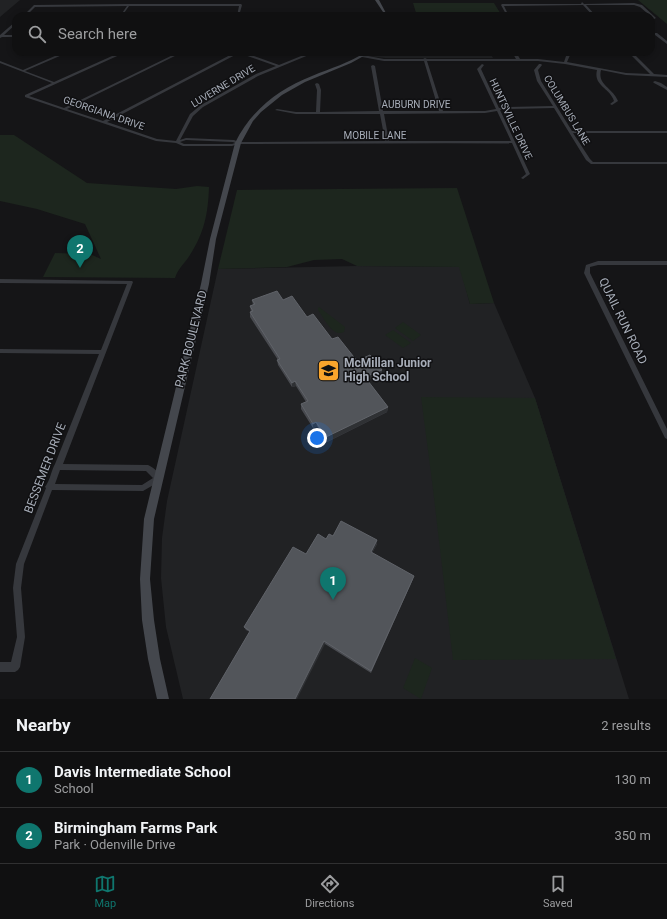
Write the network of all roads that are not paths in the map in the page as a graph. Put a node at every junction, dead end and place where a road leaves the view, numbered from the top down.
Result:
1 (129, 0) edge
2 (136, 0) edge
3 (377, 0) edge
4 (383, 0) edge
5 (579, 0) edge
6 (583, 4) junction
7 (129, 5) junction
8 (28, 12) edge
9 (124, 12) edge
10 (239, 12) edge
11 (385, 12) edge
12 (386, 12) edge
13 (506, 12) edge
14 (591, 12) edge
15 (648, 12) edge
16 (12, 27) edge
17 (655, 34) edge
18 (12, 36) edge
19 (1, 37) edge
20 (667, 43) edge
21 (58, 56) edge
22 (115, 56) edge
23 (173, 56) edge
24 (231, 56) edge
25 (250, 56) edge
26 (304, 56) edge
27 (363, 56) joint
28 (516, 56) edge
29 (568, 56) edge
30 (634, 56) edge
31 (518, 59) junction
32 (425, 60) junction
33 (0, 62) edge
34 (565, 63) junction
35 (482, 65) dead end
36 (540, 65) dead end
37 (278, 66) junction
38 (373, 66) dead end
39 (599, 70) junction
40 (22, 71) junction
41 (654, 76) junction
42 (667, 76) edge
43 (655, 82) dead end
44 (54, 83) junction
45 (317, 84) dead end
46 (667, 89) edge
47 (612, 104) dead end
48 (555, 107) junction
49 (64, 109) junction
50 (498, 109) junction
51 (277, 110) dead end
52 (318, 112) junction
53 (382, 112) junction
54 (441, 112) junction
55 (104, 122) junction
56 (571, 132) junction
57 (667, 132) edge
58 (178, 142) junction
59 (513, 142) junction
60 (238, 143) junction
61 (387, 143) junction
62 (667, 163) edge
63 (523, 178) dead end
64 (667, 263) edge
65 (0, 281) edge
66 (0, 351) edge
67 (101, 352) junction
68 (667, 436) edge
69 (57, 467) junction
70 (159, 478) junction
71 (49, 487) junction
72 (0, 667) edge
73 (163, 699) edge

1 - 7 street
2 - 7 street
3 - 11 main road
4 - 12 main road
5 - 6 street
6 - 13 street
6 - 14 street
6 - 15 street
7 - 8 street
7 - 9 street
7 - 10 street
16 - 19 street
17 - 20 street
18 - 19 street
21 - 40 street
22 - 44 street
23 - 49 street
24 - 55 street
25 - 37 street
26 - 37 street, LUVERNE DRIVE
27 - 32 street
27 - 60 main road, PARK BOULEVARD
28 - 31 street
29 - 34 street
30 - 41 street
31 - 32 street
31 - 34 street
32 - 54 street
33 - 40 street
34 - 39 street
35 - 50 street, HUNTSVILLE DRIVE
36 - 48 street, COLUMBUS LANE
37 - 58 street, LUVERNE DRIVE
38 - 53 street
39 - 41 street
39 - 47 street
40 - 44 street
41 - 42 street
43 - 46 street
44 - 49 street, GEORGIANA DRIVE
45 - 52 street
48 - 50 street, AUBURN DRIVE
48 - 56 street, COLUMBUS LANE
49 - 55 street, GEORGIANA DRIVE
50 - 54 street, AUBURN DRIVE
50 - 59 street, HUNTSVILLE DRIVE
51 - 52 street, AUBURN DRIVE
52 - 53 street, AUBURN DRIVE
53 - 54 street, AUBURN DRIVE
53 - 61 street
55 - 58 street, GEORGIANA DRIVE
56 - 57 street
56 - 62 street, COLUMBUS LANE
58 - 60 street, GEORGIANA DRIVE
59 - 61 street, MOBILE LANE
59 - 63 street, HUNTSVILLE DRIVE
60 - 61 street, MOBILE LANE
60 - 70 main road, PARK BOULEVARD
64 - 68 street, QUAIL RUN ROAD
65 - 67 street, BESSEMER DRIVE
66 - 67 street
67 - 69 street, BESSEMER DRIVE
69 - 70 street
69 - 71 street, BESSEMER DRIVE
70 - 71 street
70 - 73 main road, PARK BOULEVARD
71 - 72 street, BESSEMER DRIVE

